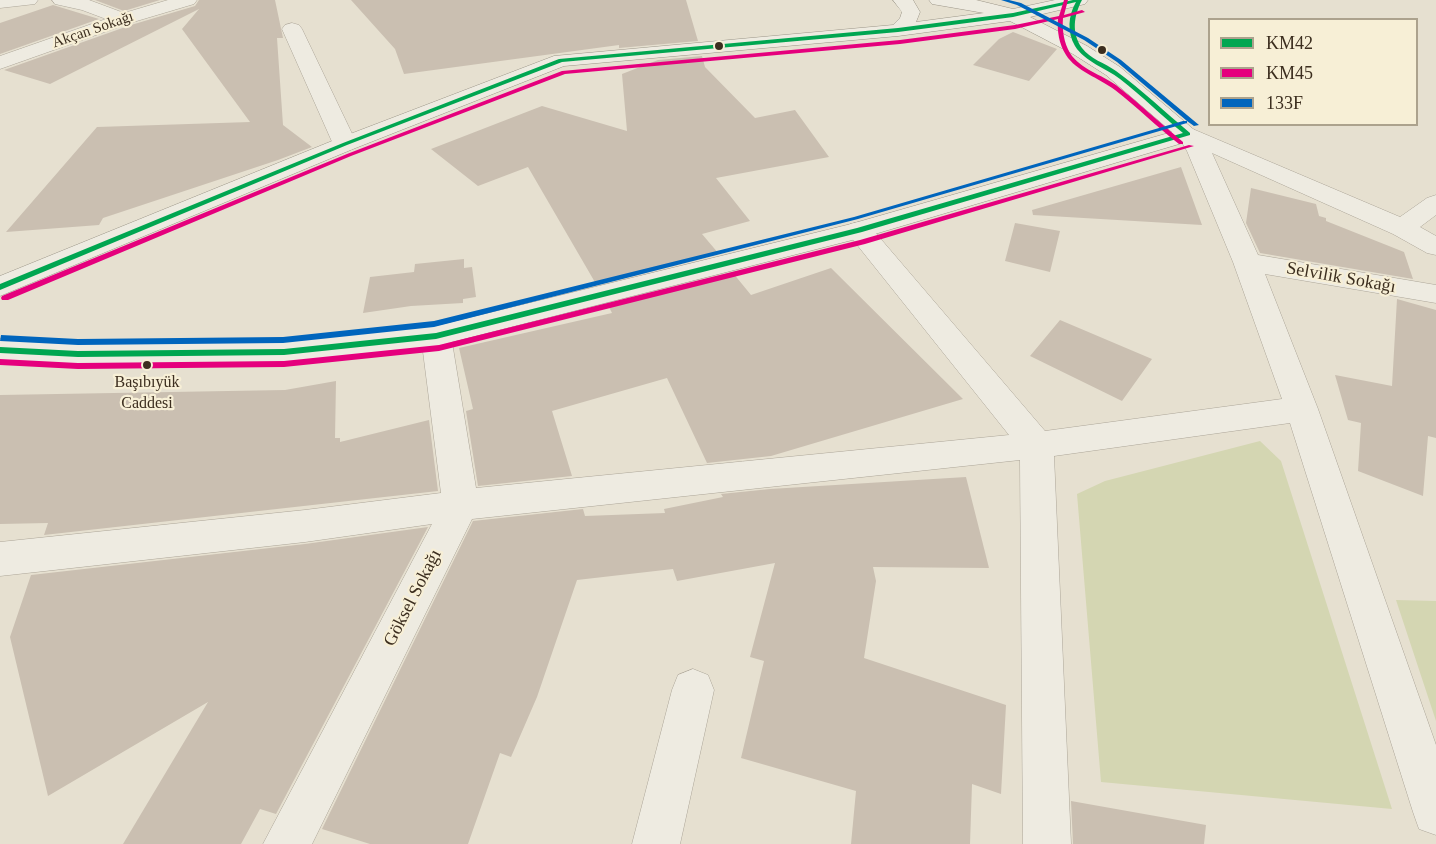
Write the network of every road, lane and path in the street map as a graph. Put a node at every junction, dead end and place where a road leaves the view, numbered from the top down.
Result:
1 (29, 0) edge
2 (62, 0) edge
3 (188, 0) edge
4 (902, 0) edge
5 (938, 0) edge
6 (1079, 0) edge
7 (0, 3) edge
8 (974, 5) junction
9 (1012, 15) junction
10 (123, 19) junction
11 (292, 29) dead end
12 (898, 30) junction
13 (1080, 50) junction
14 (0, 63) edge
15 (1188, 134) junction
16 (345, 144) junction
17 (1436, 203) edge
18 (1402, 228) junction
19 (859, 230) junction
20 (1436, 246) edge
21 (1247, 262) junction
22 (0, 287) edge
23 (1436, 294) edge
24 (436, 336) junction
25 (0, 350) edge
26 (1302, 409) junction
27 (1037, 445) junction
28 (460, 505) junction
29 (0, 559) edge
30 (693, 690) dead end
31 (1436, 812) edge
32 (287, 844) edge
33 (656, 844) edge
34 (1047, 844) edge

1 - 7 street
2 - 10 street
3 - 10 street, Akçan Sokağı
4 - 12 street
5 - 8 street
6 - 8 street
6 - 9 street
6 - 13 street
8 - 9 street
9 - 12 street
9 - 13 street
10 - 14 street, Akçan Sokağı
11 - 16 street
12 - 16 street
13 - 15 street
15 - 18 street
15 - 19 street
15 - 21 street
16 - 22 street
17 - 18 street
18 - 20 street
19 - 24 street
19 - 27 street
21 - 23 street, Selvilik Sokağı
21 - 26 street
24 - 25 street
24 - 28 street
26 - 27 street
26 - 31 street
27 - 28 street
27 - 34 street
28 - 29 street
28 - 32 street, Göksel Sokağı
30 - 33 street

